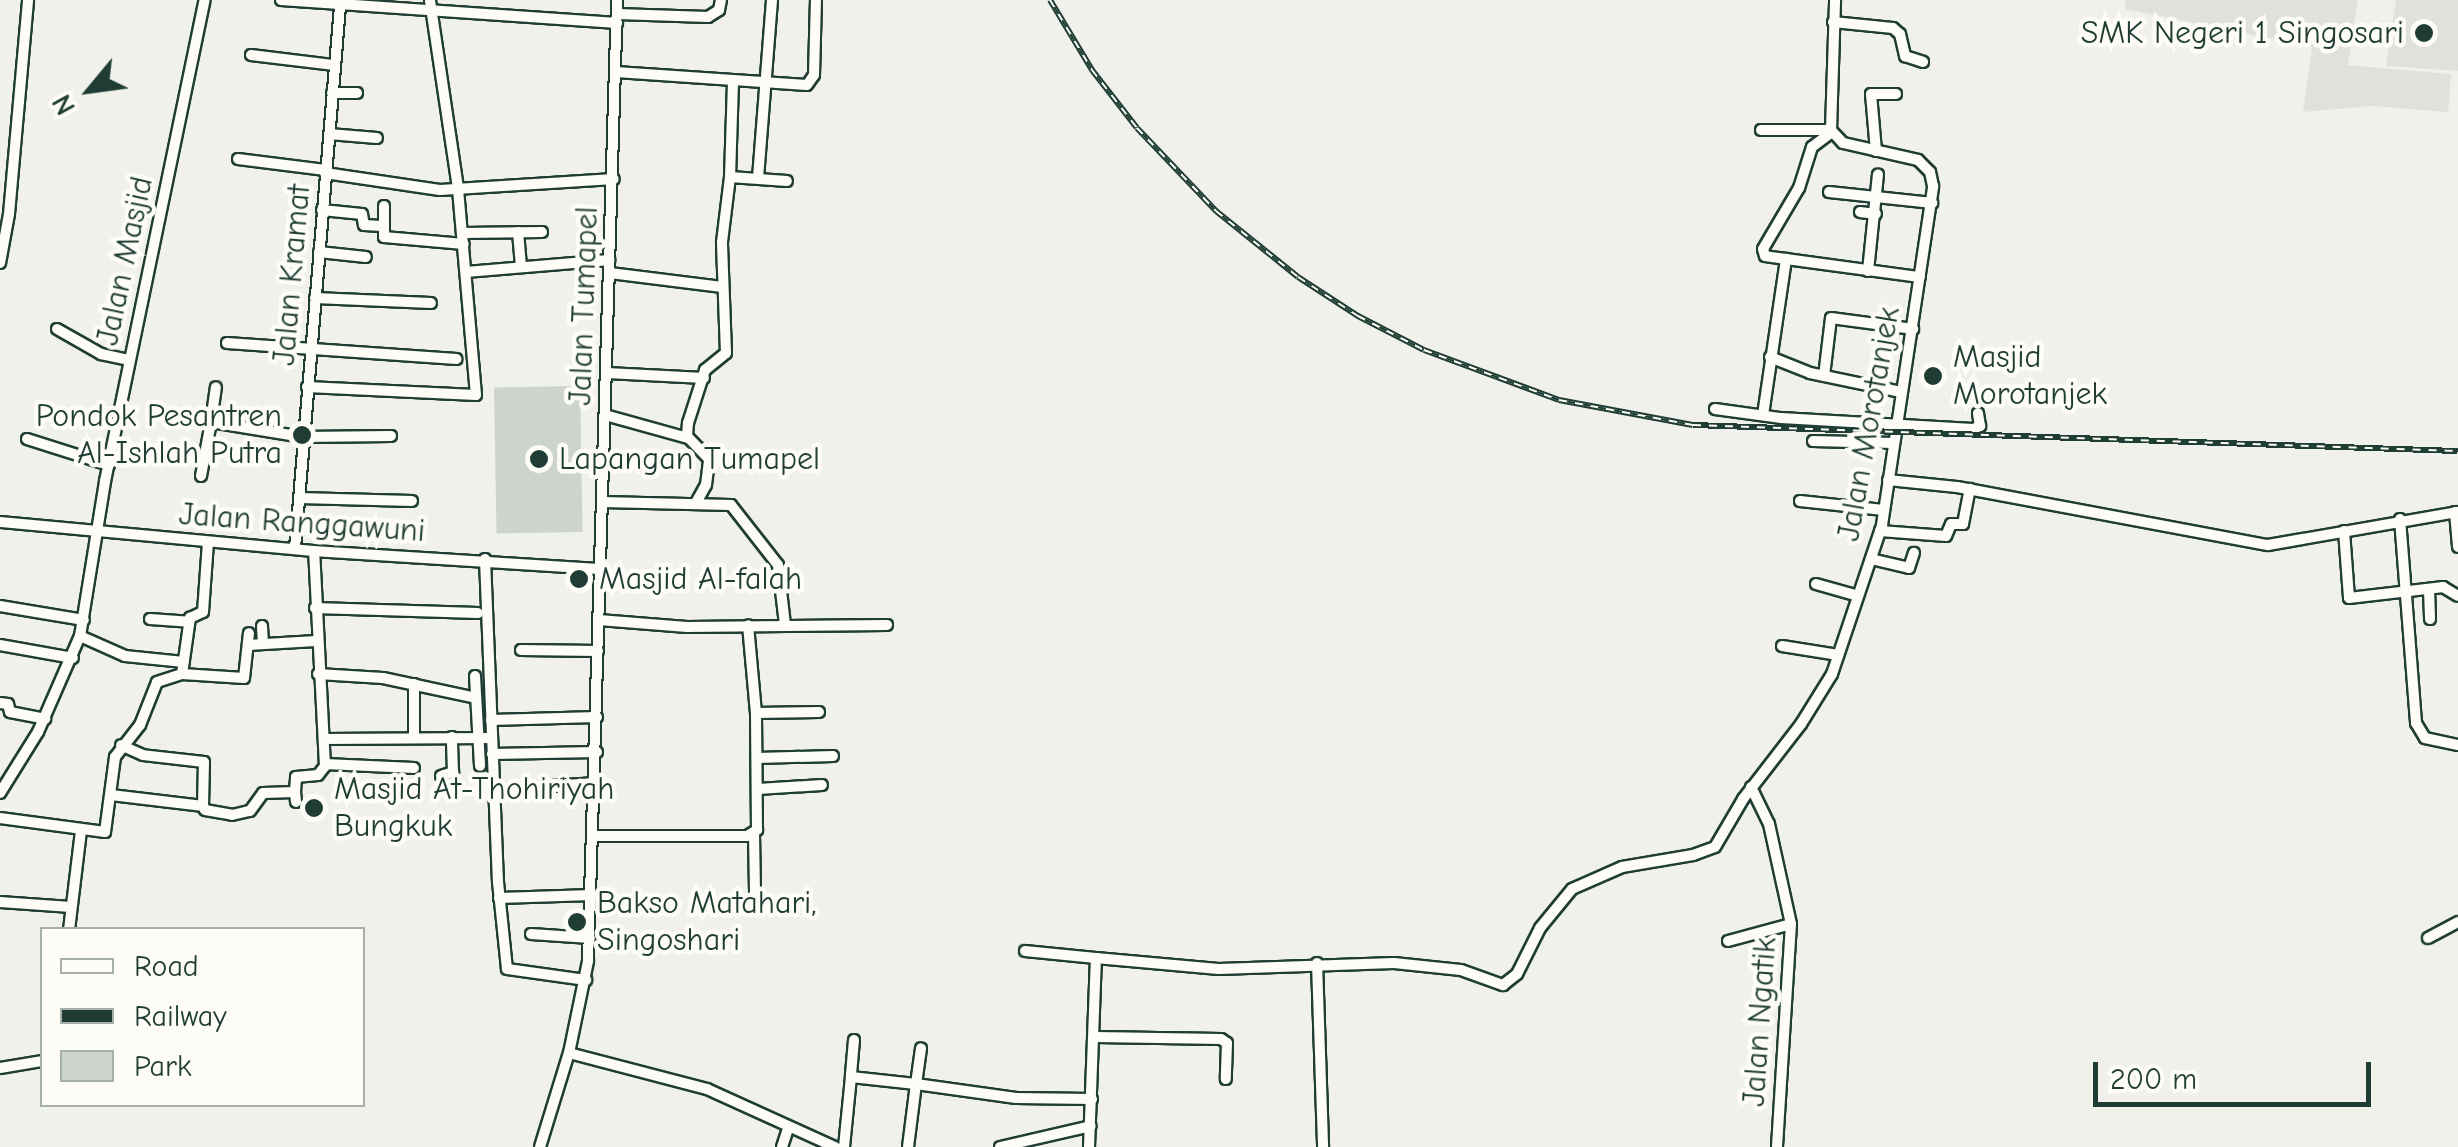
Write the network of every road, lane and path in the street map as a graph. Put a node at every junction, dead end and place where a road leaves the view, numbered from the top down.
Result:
1 (28, 0) edge
2 (205, 0) edge
3 (282, 0) edge
4 (618, 0) edge
5 (721, 0) edge
6 (772, 0) edge
7 (816, 0) edge
8 (1835, 0) edge
9 (340, 6) junction
10 (426, 6) edge
11 (617, 18) junction
12 (1833, 22) junction
13 (250, 56) dead end
14 (1922, 62) dead end
15 (334, 65) junction
16 (616, 72) junction
17 (734, 80) junction
18 (766, 84) junction
19 (332, 93) junction
20 (356, 93) dead end
21 (1896, 94) dead end
22 (1762, 130) dead end
23 (1831, 131) junction
24 (328, 134) junction
25 (377, 138) dead end
26 (1876, 151) junction
27 (238, 159) dead end
28 (325, 172) junction
29 (1878, 175) dead end
30 (730, 178) junction
31 (758, 178) junction
32 (614, 179) junction
33 (787, 181) dead end
34 (448, 189) junction
35 (1829, 192) dead end
36 (1877, 196) junction
37 (1932, 202) junction
38 (384, 206) dead end
39 (322, 210) junction
40 (1860, 212) dead end
41 (1876, 214) junction
42 (382, 226) junction
43 (518, 232) junction
44 (542, 232) dead end
45 (462, 240) junction
46 (319, 252) junction
47 (366, 257) dead end
48 (610, 260) junction
49 (1786, 260) junction
50 (0, 263) edge
51 (522, 267) junction
52 (1868, 271) junction
53 (466, 272) junction
54 (610, 273) junction
55 (1920, 278) junction
56 (722, 287) junction
57 (314, 298) junction
58 (431, 303) dead end
59 (57, 329) dead end
60 (1912, 329) junction
61 (227, 343) dead end
62 (310, 352) junction
63 (1770, 357) junction
64 (456, 359) dead end
65 (129, 360) junction
66 (607, 373) junction
67 (1824, 376) junction
68 (704, 378) junction
69 (216, 387) dead end
70 (307, 387) junction
71 (1901, 392) junction
72 (1715, 408) dead end
73 (1978, 413) dead end
74 (1763, 415) junction
75 (605, 416) junction
76 (210, 422) junction
77 (1897, 423) junction
78 (391, 436) dead end
79 (27, 438) dead end
80 (303, 438) junction
81 (688, 438) junction
82 (1814, 441) dead end
83 (1894, 443) junction
84 (108, 465) junction
85 (201, 476) dead end
86 (1888, 480) junction
87 (1965, 488) junction
88 (299, 498) junction
89 (697, 500) junction
90 (412, 501) dead end
91 (1800, 501) dead end
92 (602, 502) junction
93 (1884, 510) junction
94 (2456, 512) edge
95 (2400, 519) junction
96 (0, 522) edge
97 (95, 532) junction
98 (1880, 532) junction
99 (2344, 532) junction
100 (208, 542) junction
101 (2458, 547) edge
102 (295, 548) junction
103 (314, 551) junction
104 (1914, 553) dead end
105 (479, 559) junction
106 (1871, 559) junction
107 (601, 570) junction
108 (2458, 578) edge
109 (1816, 584) dead end
110 (2429, 588) junction
111 (2406, 593) junction
112 (2454, 594) edge
113 (1856, 595) junction
114 (0, 606) edge
115 (315, 608) junction
116 (2455, 612) dead end
117 (478, 613) dead end
118 (150, 619) dead end
119 (84, 620) junction
120 (599, 620) junction
121 (2430, 620) dead end
122 (190, 622) junction
123 (886, 624) dead end
124 (748, 625) junction
125 (785, 625) junction
126 (262, 626) dead end
127 (80, 636) junction
128 (316, 641) junction
129 (263, 644) junction
130 (0, 645) edge
131 (1782, 646) dead end
132 (521, 650) dead end
133 (598, 651) junction
134 (1838, 655) junction
135 (73, 658) junction
136 (183, 668) junction
137 (318, 674) junction
138 (476, 676) dead end
139 (414, 684) junction
140 (476, 698) junction
141 (0, 703) edge
142 (819, 712) dead end
143 (756, 713) junction
144 (597, 717) junction
145 (45, 718) junction
146 (490, 720) junction
147 (414, 737) junction
148 (452, 737) junction
149 (486, 738) junction
150 (324, 739) junction
151 (2458, 744) edge
152 (121, 746) junction
153 (597, 752) junction
154 (492, 754) junction
155 (833, 756) dead end
156 (758, 758) junction
157 (324, 764) junction
158 (480, 766) dead end
159 (414, 768) dead end
160 (441, 776) dead end
161 (596, 782) junction
162 (822, 784) dead end
163 (1752, 787) junction
164 (758, 789) junction
165 (494, 790) junction
166 (0, 793) edge
167 (111, 795) junction
168 (203, 806) junction
169 (0, 818) edge
170 (81, 831) junction
171 (754, 834) junction
172 (595, 836) junction
173 (754, 894) dead end
174 (592, 895) junction
175 (499, 898) junction
176 (0, 902) edge
177 (71, 907) junction
178 (2458, 922) edge
179 (1791, 924) junction
180 (69, 927) edge
181 (531, 934) dead end
182 (590, 938) junction
183 (2428, 938) dead end
184 (1728, 941) dead end
185 (1025, 952) dead end
186 (1096, 958) junction
187 (1317, 963) junction
188 (586, 980) junction
189 (1096, 1037) junction
190 (854, 1040) dead end
191 (921, 1048) dead end
192 (569, 1053) junction
193 (40, 1061) edge
194 (0, 1068) edge
195 (851, 1078) junction
196 (1226, 1079) dead end
197 (916, 1084) junction
198 (1092, 1098) junction
199 (1091, 1126) junction
200 (788, 1128) junction
201 (540, 1147) edge
202 (782, 1147) edge
203 (836, 1147) edge
204 (844, 1147) edge
205 (908, 1147) edge
206 (1000, 1147) edge
207 (1089, 1147) edge
208 (1323, 1147) edge
209 (1777, 1147) edge

1 - 50 street
2 - 65 street, Jalan Masjid
3 - 9 street
4 - 11 street, Jalan Tumapel
5 - 11 street
6 - 18 street
7 - 18 street
8 - 12 street
9 - 10 street
9 - 15 street, Jalan Kramat
10 - 11 street
10 - 34 street
11 - 16 street, Jalan Tumapel
12 - 14 street
12 - 23 street
13 - 15 street
15 - 19 street, Jalan Kramat
16 - 17 street
16 - 32 street, Jalan Tumapel
17 - 18 street
17 - 30 street
18 - 31 street
19 - 20 street
19 - 24 street, Jalan Kramat
21 - 26 street
22 - 23 street
23 - 26 street
23 - 49 street
24 - 25 street
24 - 28 street, Jalan Kramat
26 - 37 street
27 - 28 street
28 - 34 street
28 - 39 street, Jalan Kramat
29 - 36 street
30 - 31 street
30 - 56 street
31 - 33 street
32 - 34 street
32 - 48 street, Jalan Tumapel
34 - 45 street
35 - 36 street
36 - 37 street
36 - 41 street
37 - 55 street, Jalan Morotanjek
38 - 42 street
39 - 42 street
39 - 46 street, Jalan Kramat
40 - 41 street
41 - 52 street
42 - 45 street
43 - 44 street
43 - 45 street
43 - 51 street
45 - 53 street
46 - 47 street
46 - 57 street, Jalan Kramat
48 - 51 street
48 - 54 street, Jalan Tumapel
49 - 52 street
49 - 63 street
51 - 53 street
52 - 55 street
53 - 70 street
54 - 56 street
54 - 66 street, Jalan Tumapel
55 - 60 street, Jalan Morotanjek
56 - 68 street
57 - 58 street
57 - 62 street, Jalan Kramat
59 - 65 street
60 - 67 street
60 - 71 street, Jalan Morotanjek
61 - 62 street
62 - 64 street
62 - 70 street, Jalan Kramat
63 - 67 street
63 - 74 street
65 - 84 street, Jalan Masjid
66 - 68 street
66 - 75 street, Jalan Tumapel
67 - 71 street
68 - 81 street
69 - 76 street
70 - 80 street, Jalan Kramat
71 - 77 street, Jalan Morotanjek
72 - 74 street
73 - 77 street
74 - 77 street
75 - 81 street
75 - 92 street, Jalan Tumapel
76 - 80 street
76 - 85 street
77 - 83 street, Jalan Morotanjek
78 - 80 street
79 - 84 street
80 - 88 street, Jalan Kramat
81 - 89 street
82 - 83 street
83 - 86 street, Jalan Morotanjek
84 - 97 street, Jalan Masjid
86 - 87 street
86 - 93 street, Jalan Morotanjek
87 - 98 street
87 - 99 street
88 - 90 street
88 - 102 street, Jalan Kramat
89 - 92 street
89 - 125 street
91 - 93 street
92 - 107 street, Jalan Tumapel
93 - 98 street, Jalan Morotanjek
94 - 95 street
94 - 101 street
95 - 99 street
95 - 111 street
96 - 97 street, Jalan Ranggawuni
97 - 100 street, Jalan Ranggawuni
97 - 119 street, Jalan Masjid
98 - 106 street, Jalan Morotanjek
99 - 111 street
100 - 102 street, Jalan Ranggawuni
100 - 122 street
102 - 103 street, Jalan Ranggawuni
103 - 105 street, Jalan Ranggawuni
103 - 115 street
104 - 106 street
105 - 107 street, Jalan Ranggawuni
105 - 146 street
106 - 113 street, Jalan Morotanjek
107 - 120 street, Jalan Tumapel
108 - 112 street
109 - 113 street
110 - 111 street
110 - 112 street
110 - 121 street
111 - 151 street
112 - 116 street
113 - 134 street, Jalan Morotanjek
114 - 119 street
115 - 117 street
115 - 128 street
118 - 122 street
119 - 127 street, Jalan Masjid
120 - 124 street
120 - 133 street, Jalan Tumapel
122 - 136 street
123 - 125 street
124 - 125 street
124 - 143 street
126 - 129 street
127 - 135 street, Jalan Masjid
127 - 136 street
128 - 129 street
128 - 137 street
129 - 136 street
130 - 135 street
131 - 134 street
132 - 133 street
133 - 144 street, Jalan Tumapel
134 - 163 street, Jalan Morotanjek
135 - 145 street, Jalan Masjid
136 - 152 street
137 - 139 street
137 - 150 street
138 - 140 street
139 - 140 street
139 - 147 street
140 - 149 street
141 - 145 street
142 - 143 street
143 - 156 street
144 - 146 street
144 - 153 street, Jalan Tumapel
145 - 166 street, Jalan Masjid
146 - 149 street
147 - 148 street
147 - 150 street
148 - 149 street
148 - 160 street
149 - 154 street
149 - 158 street
150 - 157 street
152 - 167 street
152 - 168 street
153 - 154 street
153 - 161 street, Jalan Tumapel
154 - 165 street
155 - 156 street
156 - 164 street
157 - 159 street
157 - 168 street
161 - 165 street
161 - 172 street, Jalan Tumapel
162 - 164 street
163 - 179 street, Jalan Ngatik
163 - 187 street, Jalan Morotanjek
164 - 171 street
165 - 175 street
167 - 168 street
167 - 170 street
169 - 170 street
170 - 177 street
171 - 172 street
171 - 173 street
172 - 174 street, Jalan Tumapel
174 - 175 street
174 - 182 street, Jalan Tumapel
175 - 188 street
176 - 177 street
177 - 180 street
178 - 183 street
179 - 184 street
179 - 209 street, Jalan Ngatik
181 - 182 street
182 - 188 street, Jalan Tumapel
185 - 186 street
186 - 187 street
186 - 189 street
187 - 208 street
188 - 192 street, Jalan Tumapel
189 - 196 street
189 - 198 street
190 - 195 street
191 - 197 street
192 - 200 street
192 - 201 street, Jalan Tumapel
193 - 194 street
195 - 197 street
195 - 204 street
197 - 198 street
197 - 205 street
198 - 199 street
199 - 206 street
199 - 207 street
200 - 202 street
200 - 203 street

